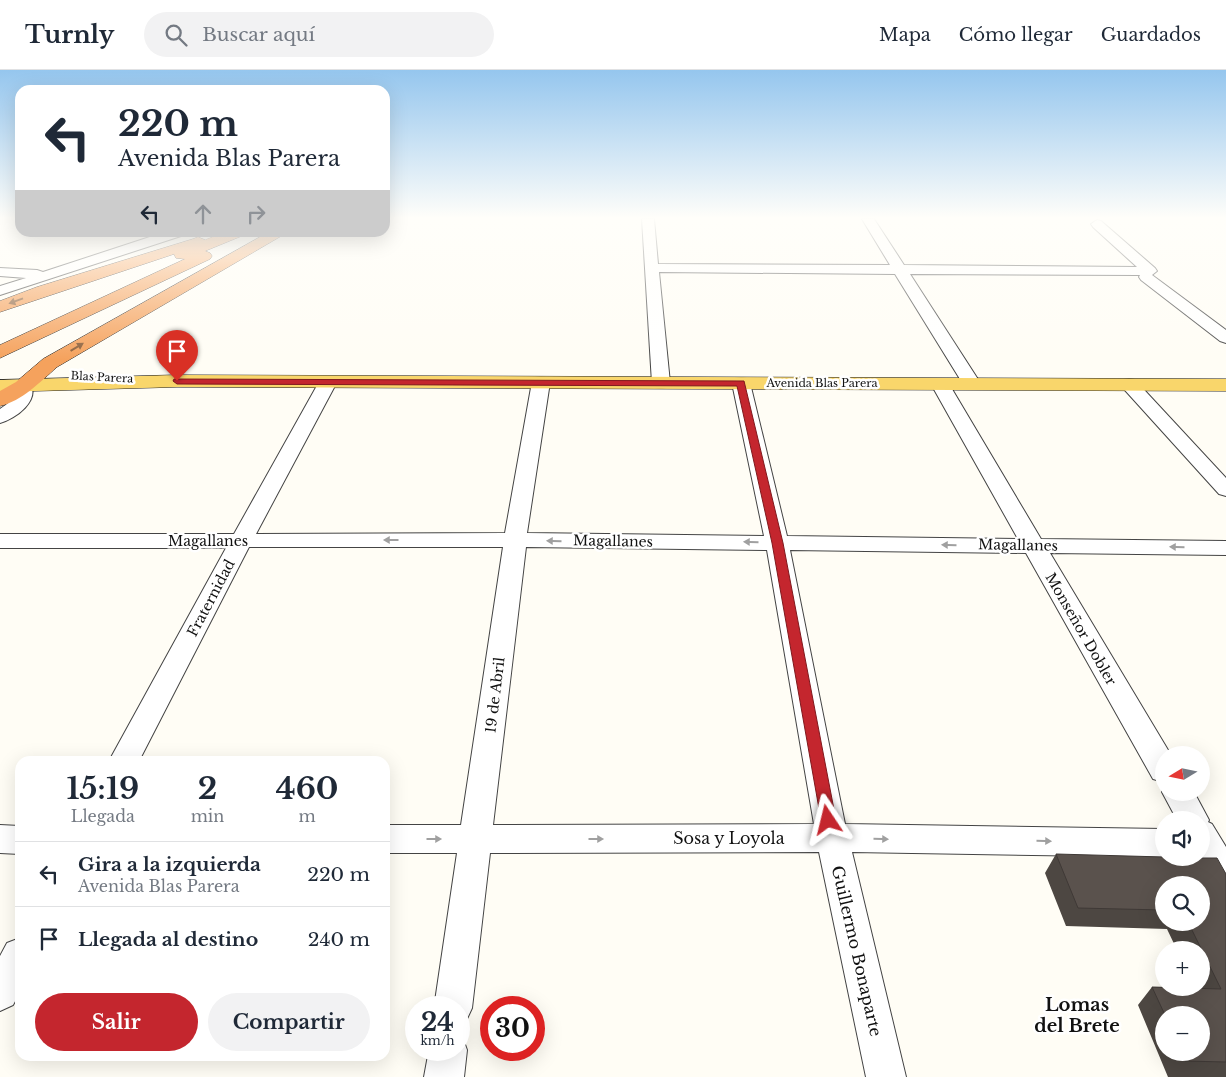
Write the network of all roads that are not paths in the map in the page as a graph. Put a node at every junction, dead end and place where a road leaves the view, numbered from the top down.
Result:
1 (76, 266) edge
2 (122, 266) edge
3 (156, 266) edge
4 (181, 266) edge
5 (220, 266) edge
6 (899, 266) edge
7 (1144, 266) edge
8 (652, 268) joint
9 (902, 270) junction
10 (0, 272) edge
11 (46, 276) junction
12 (1146, 278) dead end
13 (0, 291) edge
14 (0, 307) edge
15 (0, 338) edge
16 (1226, 338) edge
17 (0, 352) edge
18 (0, 374) edge
19 (30, 380) junction
20 (177, 381) joint
21 (328, 382) junction
22 (541, 382) junction
23 (661, 383) junction
24 (741, 383) junction
25 (940, 384) junction
26 (972, 384) junction
27 (1129, 384) junction
28 (1226, 385) edge
29 (0, 386) edge
30 (0, 400) edge
31 (0, 417) edge
32 (1226, 490) edge
33 (241, 540) junction
34 (515, 540) junction
35 (0, 541) edge
36 (778, 543) junction
37 (1032, 545) junction
38 (1226, 548) edge
39 (1155, 755) edge
40 (127, 756) edge
41 (832, 838) junction
42 (0, 839) edge
43 (390, 839) edge
44 (477, 839) junction
45 (15, 840) edge
46 (1155, 843) edge
47 (1210, 845) edge
48 (1226, 878) edge
49 (15, 964) edge
50 (0, 992) edge
51 (455, 996) edge
52 (446, 1061) edge
53 (444, 1077) edge
54 (886, 1077) edge

1 - 11 street
2 -> 14 highway
3 - 15 highway
4 - 17 highway
19 -> 5 highway
6 - 9 street
7 - 9 street
8 - 9 street
8 - 23 street
9 - 26 street
10 - 11 street
11 - 13 street
12 - 16 street
18 - 19 main road, Blas Parera
19 - 20 main road, Blas Parera
19 - 29 main road, Blas Parera
19 - 30 highway
19 - 31 street
20 - 21 main road, Avenida Blas Parera
21 - 22 main road, Avenida Blas Parera
21 - 33 street, Fraternidad
22 - 23 main road, Avenida Blas Parera
22 - 34 street, 19 de Abril
23 - 24 main road, Avenida Blas Parera
24 - 25 main road, Avenida Blas Parera
24 - 36 street, Guillermo Bonaparte
25 - 26 main road, Avenida Blas Parera
25 - 37 street, Monseñor Dobler
26 - 27 main road, Avenida Blas Parera
27 - 28 main road, Avenida Blas Parera
27 - 32 street
34 -> 33 street, Magallanes
33 - 35 street, Magallanes
33 - 40 street, Fraternidad
36 -> 34 street, Magallanes
34 - 44 street, 19 de Abril
37 -> 36 street, Magallanes
36 - 41 street, Guillermo Bonaparte
38 -> 37 street, Magallanes
37 - 39 street, Monseñor Dobler
44 -> 41 street, Sosa y Loyola
41 -> 46 street, Sosa y Loyola
41 - 54 street, Guillermo Bonaparte
42 - 45 street
43 -> 44 street, Sosa y Loyola
44 - 51 street, 19 de Abril
47 - 48 street
49 - 50 street
52 - 53 street

